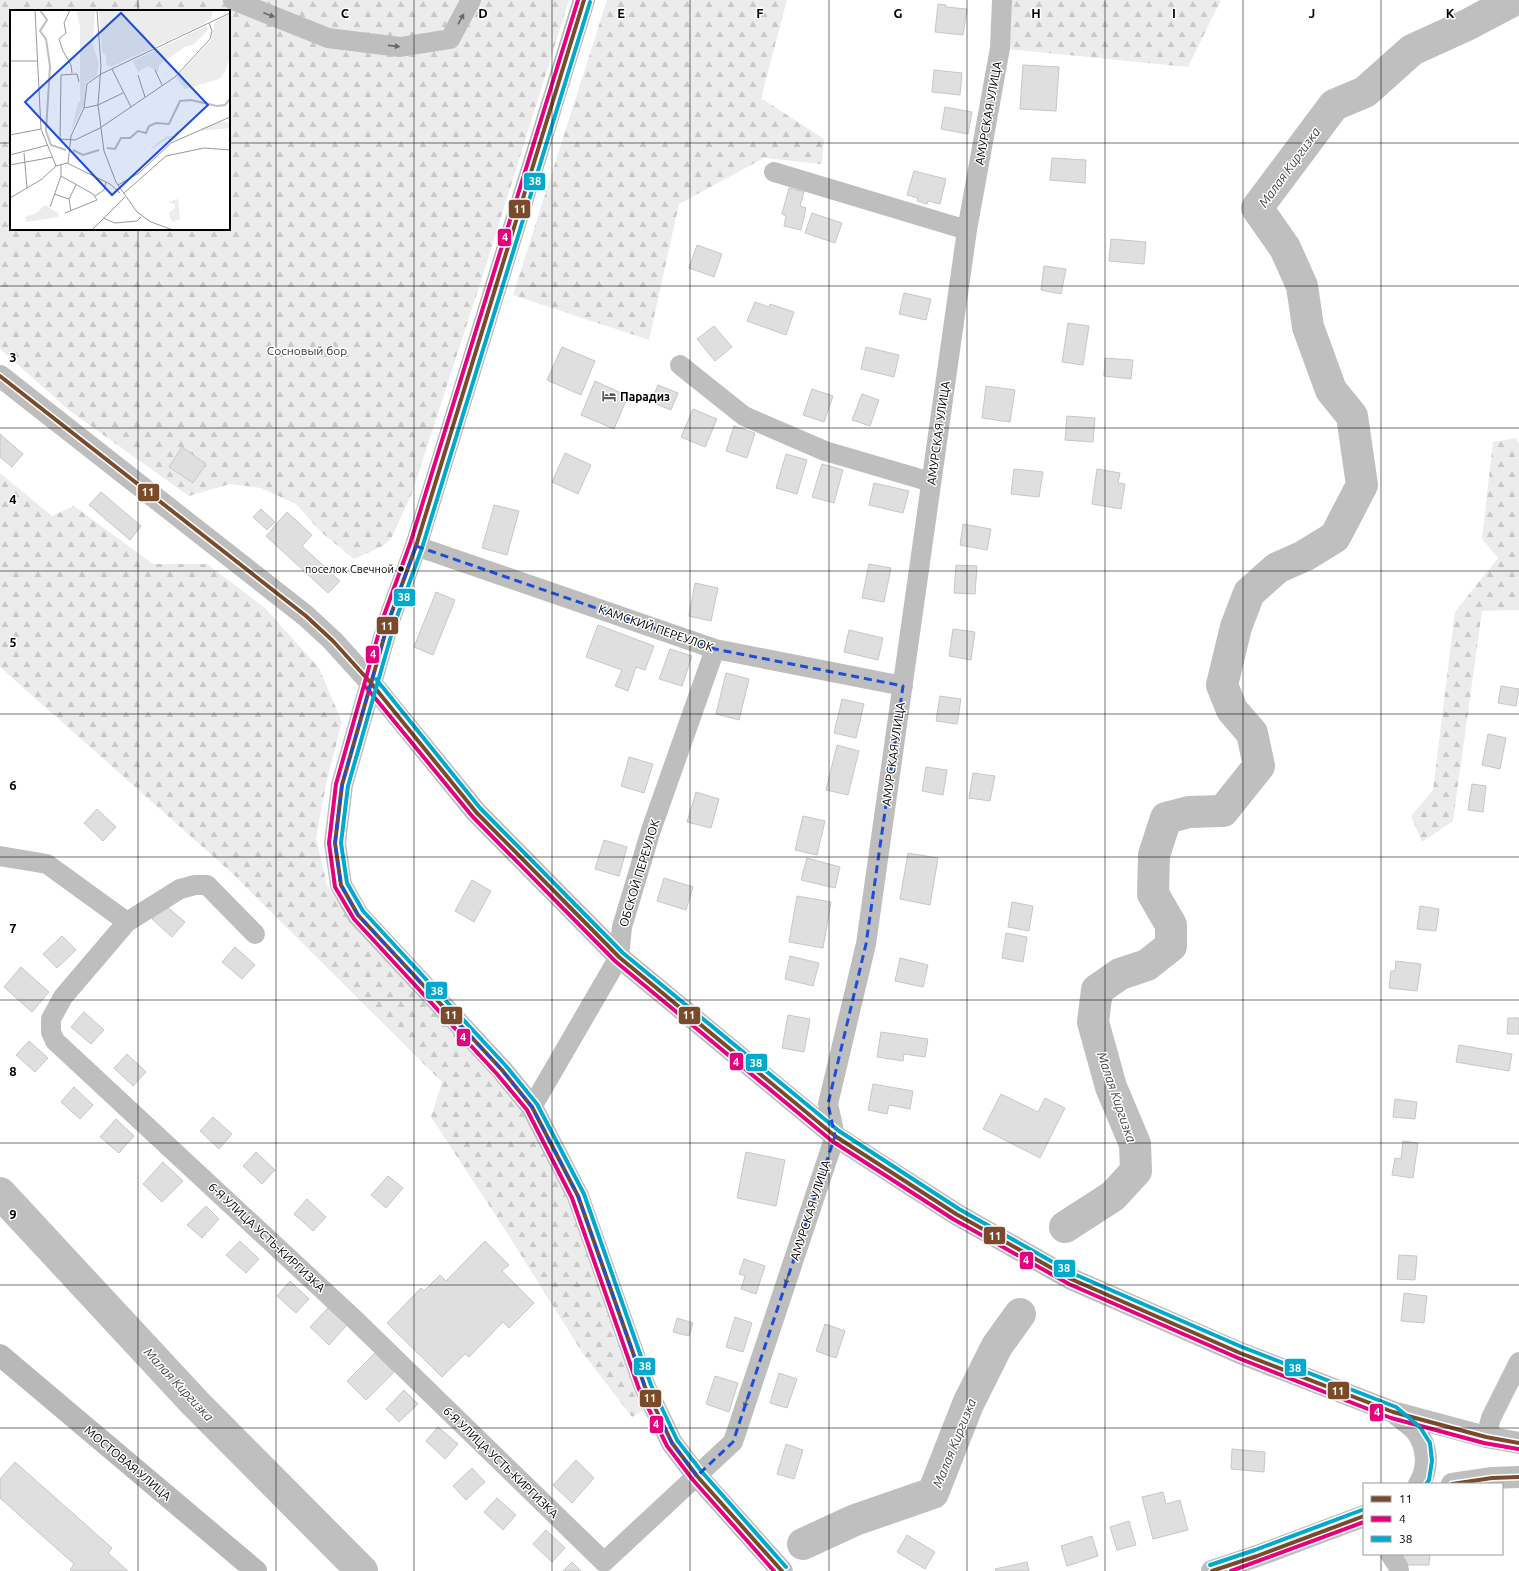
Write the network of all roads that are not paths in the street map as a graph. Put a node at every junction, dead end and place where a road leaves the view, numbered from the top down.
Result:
1 (233, 0) edge
2 (471, 0) edge
3 (584, 0) edge
4 (1002, 0) edge
5 (774, 172) dead end
6 (967, 230) junction
7 (680, 365) dead end
8 (0, 376) edge
9 (931, 482) junction
10 (416, 546) junction
11 (715, 649) junction
12 (371, 683) junction
13 (902, 686) junction
14 (0, 856) edge
15 (127, 922) junction
16 (255, 934) dead end
17 (619, 957) junction
18 (532, 1108) junction
19 (835, 1136) junction
20 (0, 1355) edge
21 (1519, 1362) edge
22 (1393, 1412) junction
23 (1486, 1437) junction
24 (1519, 1443) edge
25 (697, 1476) junction
26 (1519, 1477) edge
27 (1420, 1483) edge
28 (1459, 1483) edge
29 (1363, 1517) edge
30 (1391, 1555) edge
31 (256, 1571) edge
32 (782, 1571) edge
33 (1212, 1571) edge
34 (1399, 1571) edge

1 -> 2 street
3 - 10 street
4 - 6 street, АМУРСКАЯ УЛИЦА
5 - 6 street
6 - 9 street, АМУРСКАЯ УЛИЦА
7 - 9 street
8 - 12 main road
9 - 13 street, АМУРСКАЯ УЛИЦА
10 - 11 street, КАМСКИЙ ПЕРЕУЛОК
10 - 12 street
11 - 13 street, КАМСКИЙ ПЕРЕУЛОК
11 - 17 street, ОБСКОЙ ПЕРЕУЛОК
12 - 17 main road
12 - 18 main road
13 - 19 street, АМУРСКАЯ УЛИЦА
14 - 15 street
15 - 16 street, 6-Я УЛИЦА УСТЬ-КИРГИЗКА
15 - 25 street, 6-Я УЛИЦА УСТЬ-КИРГИЗКА
17 - 18 street, ОБСКОЙ ПЕРЕУЛОК
17 - 19 main road
18 - 25 main road
19 - 22 main road
19 -> 25 street, АМУРСКАЯ УЛИЦА
20 - 31 street, МОСТОВАЯ УЛИЦА
21 - 23 street
22 - 23 main road
22 - 27 main road
23 - 24 main road
25 - 32 main road
26 - 28 main road
29 - 33 main road
30 - 34 street

